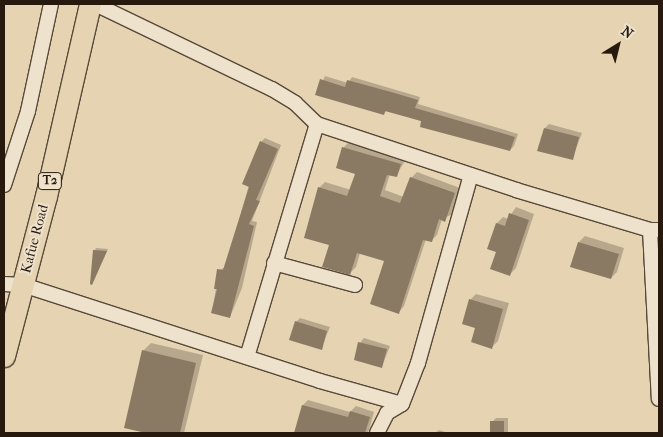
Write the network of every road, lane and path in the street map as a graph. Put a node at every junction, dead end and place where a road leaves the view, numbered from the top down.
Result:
1 (51, 4) edge
2 (90, 4) edge
3 (95, 4) edge
4 (317, 124) junction
5 (471, 175) junction
6 (4, 185) edge
7 (654, 230) edge
8 (274, 263) junction
9 (13, 284) edge
10 (355, 285) dead end
11 (4, 356) edge
12 (247, 357) junction
13 (659, 399) edge
14 (402, 404) junction
15 (377, 433) edge

1 - 6 street
2 - 9 highway, Kafue Road / T2
3 - 4 street
4 - 5 street
4 - 8 street
5 - 7 street
5 - 14 street
7 - 13 street
8 - 10 street
8 - 12 street
9 - 11 highway, Kafue Road / T2
9 - 12 street
12 - 14 street
14 - 15 street

